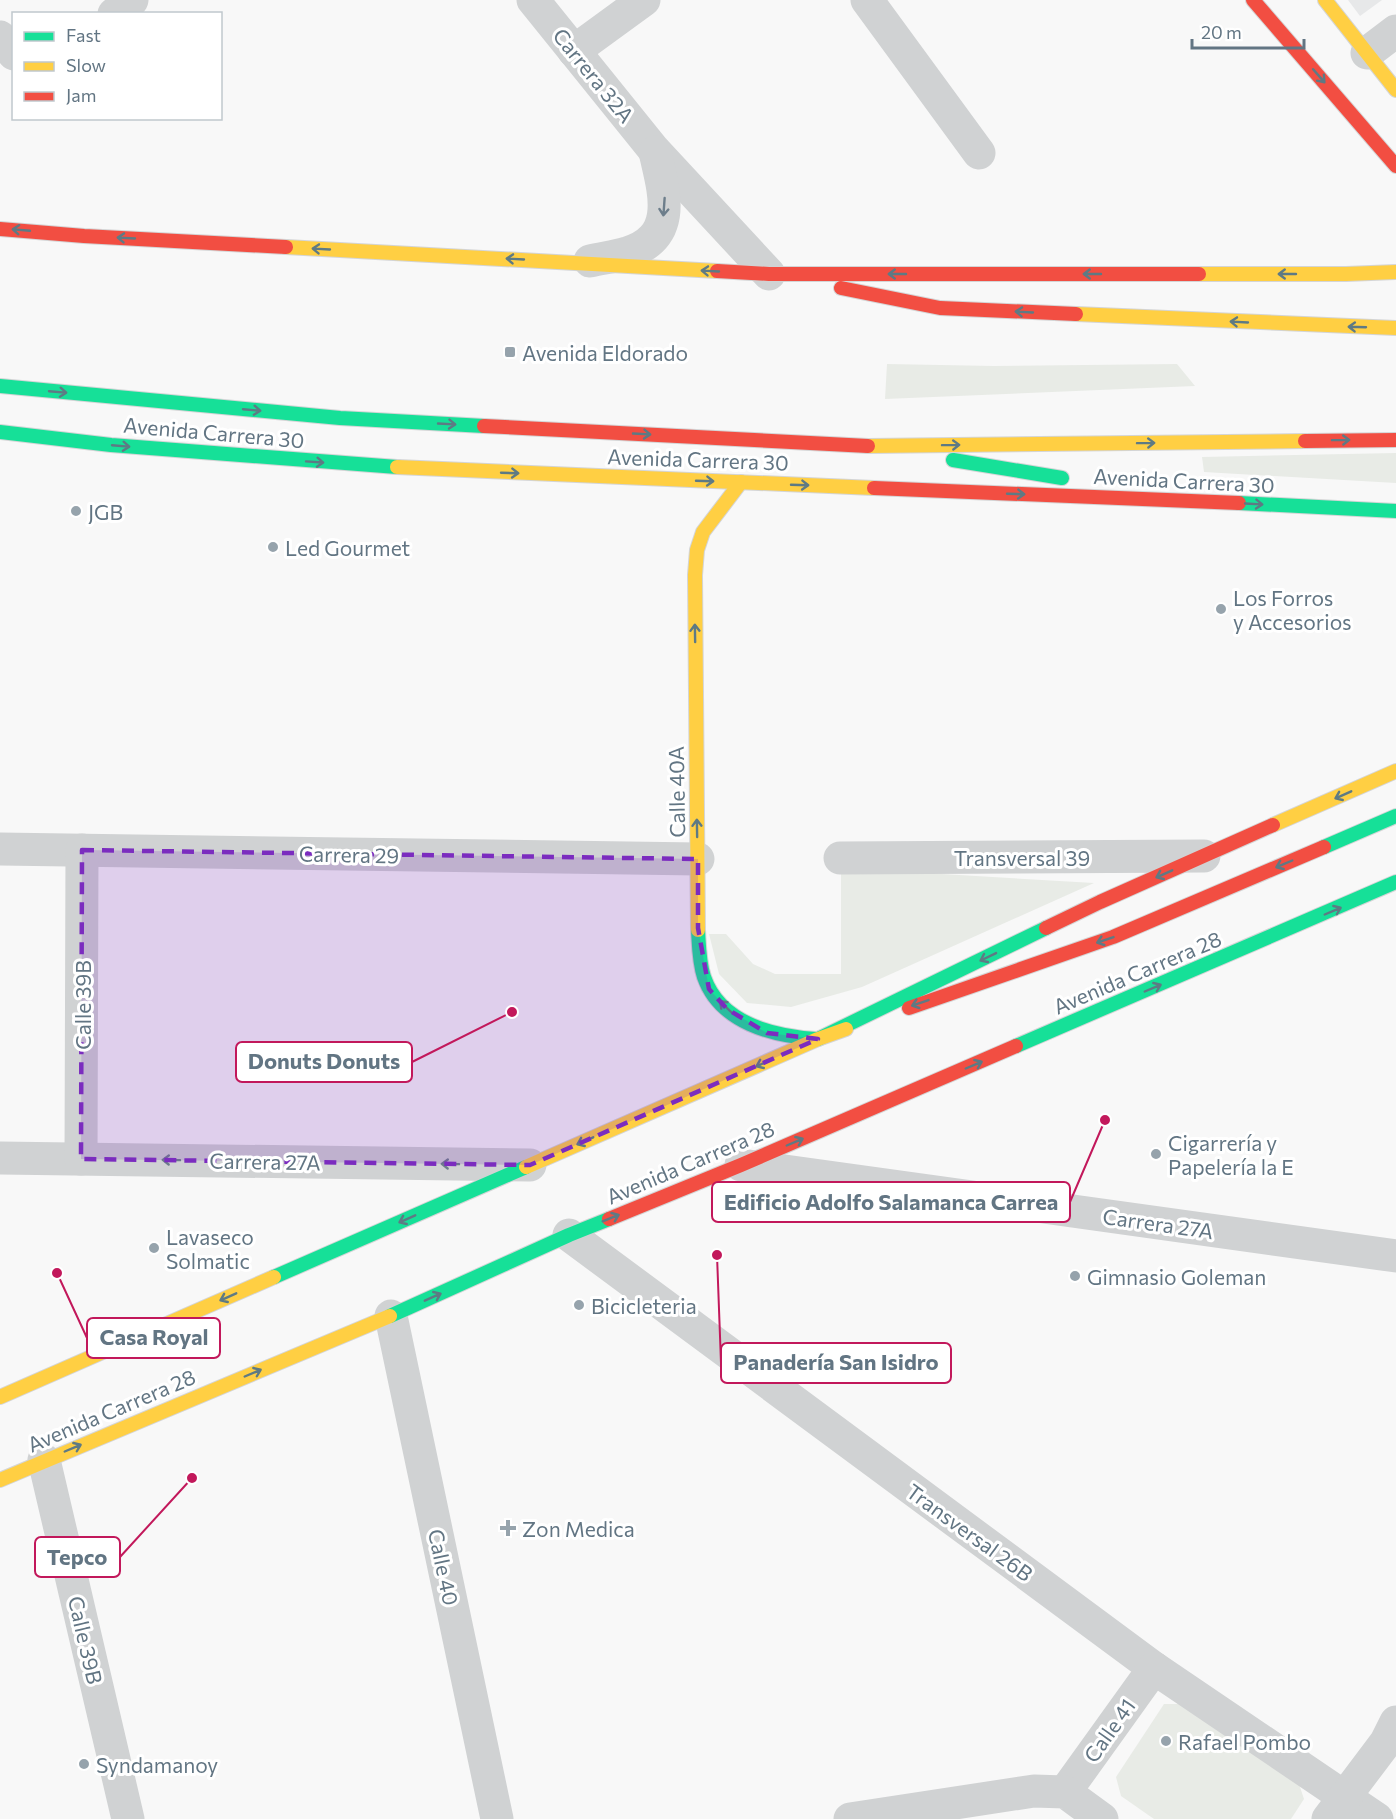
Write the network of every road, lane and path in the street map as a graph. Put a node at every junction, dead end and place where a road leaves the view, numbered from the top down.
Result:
1 (132, 0) edge
2 (533, 0) edge
3 (644, 0) edge
4 (867, 0) edge
5 (1253, 0) edge
6 (1325, 0) edge
7 (117, 12) edge
8 (1396, 31) edge
9 (0, 37) edge
10 (574, 51) junction
11 (12, 52) edge
12 (1367, 53) junction
13 (1396, 90) edge
14 (654, 150) junction
15 (979, 153) dead end
16 (1396, 166) edge
17 (32, 219) dead end
18 (0, 229) edge
19 (84, 236) junction
20 (579, 263) junction
21 (1396, 272) edge
22 (769, 274) junction
23 (1396, 328) edge
24 (0, 386) edge
25 (0, 432) edge
26 (1396, 440) edge
27 (871, 446) junction
28 (741, 482) junction
29 (1196, 501) junction
30 (1396, 511) edge
31 (1396, 771) edge
32 (1396, 816) edge
33 (0, 849) edge
34 (82, 850) junction
35 (1204, 856) junction
36 (840, 858) dead end
37 (698, 859) junction
38 (1396, 882) edge
39 (818, 1039) junction
40 (0, 1158) edge
41 (81, 1159) junction
42 (530, 1165) junction
43 (741, 1165) junction
44 (569, 1235) junction
45 (1396, 1256) edge
46 (391, 1316) junction
47 (0, 1397) edge
48 (44, 1460) junction
49 (0, 1479) edge
50 (1154, 1668) junction
51 (1396, 1722) edge
52 (1065, 1792) junction
53 (1337, 1808) edge
54 (128, 1819) edge
55 (497, 1819) edge
56 (850, 1819) edge
57 (1102, 1819) edge
58 (1377, 1819) edge

1 - 7 street
2 - 10 street, Carrera 32A
3 - 10 street
4 - 15 street
5 -> 16 main road
6 - 12 main road
8 - 12 street
9 - 11 street
10 - 14 street, Carrera 32A
12 - 13 main road
14 -> 20 street, Carrera 32A
14 - 22 street, Carrera 32A
17 - 19 main road
19 -> 18 main road
20 -> 19 main road
22 -> 20 main road
21 -> 22 main road
23 -> 22 main road
24 -> 27 main road, Avenida Carrera 30
25 -> 28 main road, Avenida Carrera 30
27 -> 26 main road, Avenida Carrera 30
27 - 29 main road
28 -> 29 main road, Avenida Carrera 30
37 -> 28 main road, Calle 40A
29 -> 30 main road, Avenida Carrera 30
31 -> 35 main road
32 -> 39 main road, Avenida Carrera 28
33 - 34 street, Carrera 29
34 - 37 street, Carrera 29
34 - 41 street, Calle 39B
35 - 36 street, Transversal 39
35 -> 39 main road
39 -> 37 main road, Calle 40A
43 -> 38 main road, Avenida Carrera 28
39 -> 42 main road, Avenida Carrera 28
40 - 41 street, Carrera 27A
42 -> 41 street, Carrera 27A
42 -> 47 main road, Avenida Carrera 28
44 -> 43 main road, Avenida Carrera 28
43 - 45 street, Carrera 27A
46 -> 44 main road, Avenida Carrera 28
44 - 50 street, Transversal 26B
48 -> 46 main road, Avenida Carrera 28
46 - 55 street, Calle 40
48 - 49 main road, Avenida Carrera 28
48 - 54 street, Calle 39B
50 - 52 street, Calle 41
50 - 53 street, Transversal 26B
51 - 53 street
52 - 56 street
52 - 57 street
53 - 58 street, Transversal 26B

